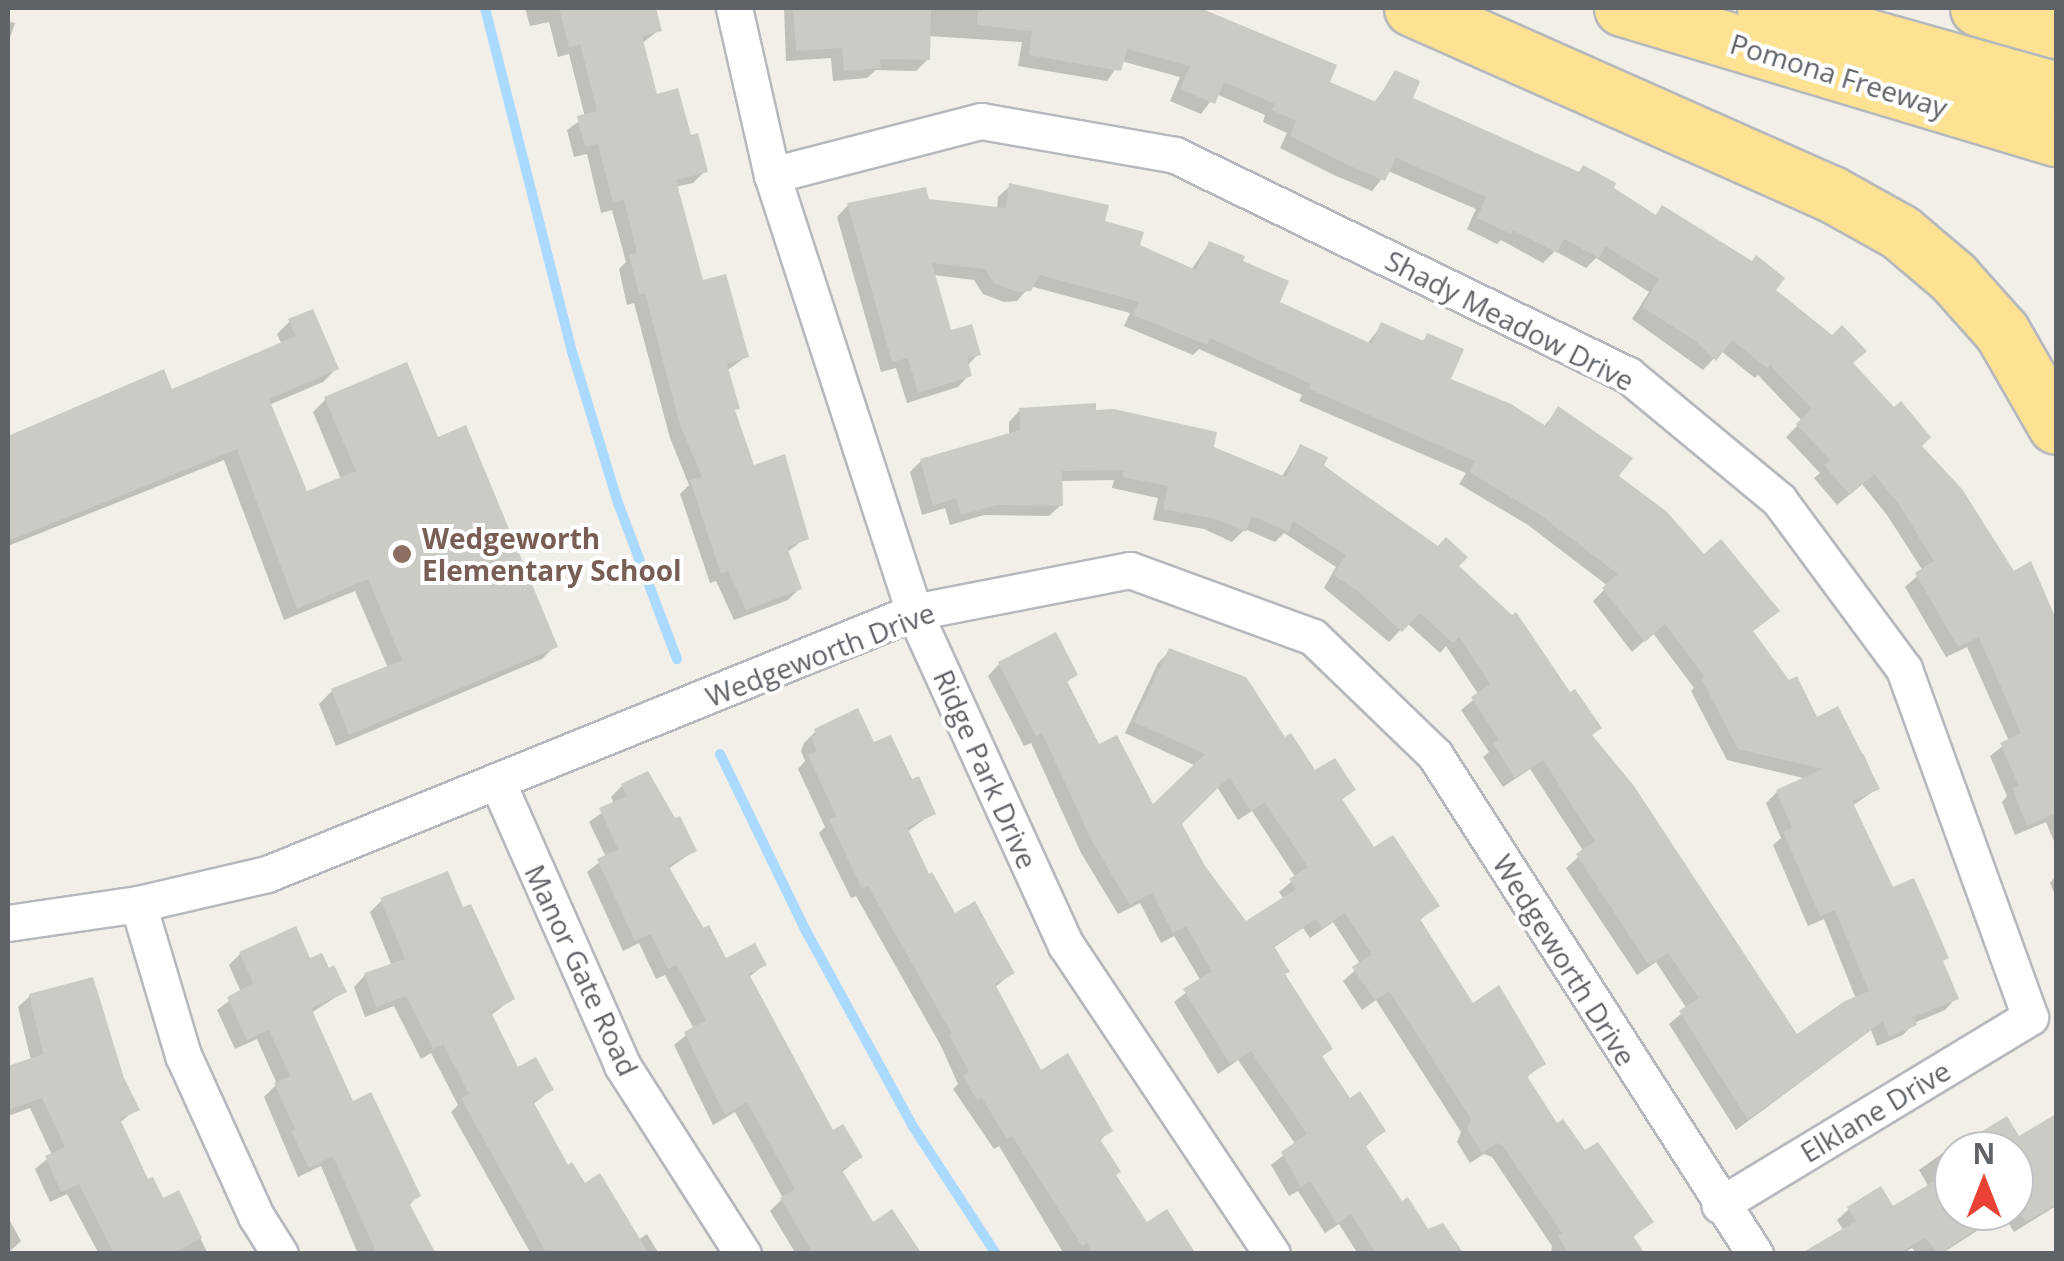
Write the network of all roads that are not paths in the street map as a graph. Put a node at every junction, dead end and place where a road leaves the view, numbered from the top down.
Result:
1 (734, 8) edge
2 (1412, 8) edge
3 (1622, 8) edge
4 (1764, 8) edge
5 (1851, 8) edge
6 (1978, 8) edge
7 (2056, 30) edge
8 (2056, 68) edge
9 (2056, 90) edge
10 (2056, 138) edge
11 (772, 175) junction
12 (2056, 426) edge
13 (914, 612) junction
14 (497, 782) junction
15 (138, 904) junction
16 (8, 922) edge
17 (2030, 1017) joint
18 (1720, 1205) junction
19 (280, 1254) edge
20 (743, 1254) edge
21 (1272, 1254) edge
22 (1755, 1254) edge

1 - 11 street, Ridge Park Drive
2 - 12 highway
3 - 10 highway, Pomona Freeway
4 - 9 highway
5 - 8 highway
6 - 7 highway
11 - 13 street, Ridge Park Drive
11 - 17 street, Shady Meadow Drive
13 - 14 street, Wedgeworth Drive
13 - 18 street, Wedgeworth Drive
13 - 21 street, Ridge Park Drive
14 - 15 street, Wedgeworth Drive
14 - 20 street, Manor Gate Road
15 - 16 street, Wedgeworth Drive
15 - 19 street
17 - 18 street, Elklane Drive
18 - 22 street, Wedgeworth Drive

